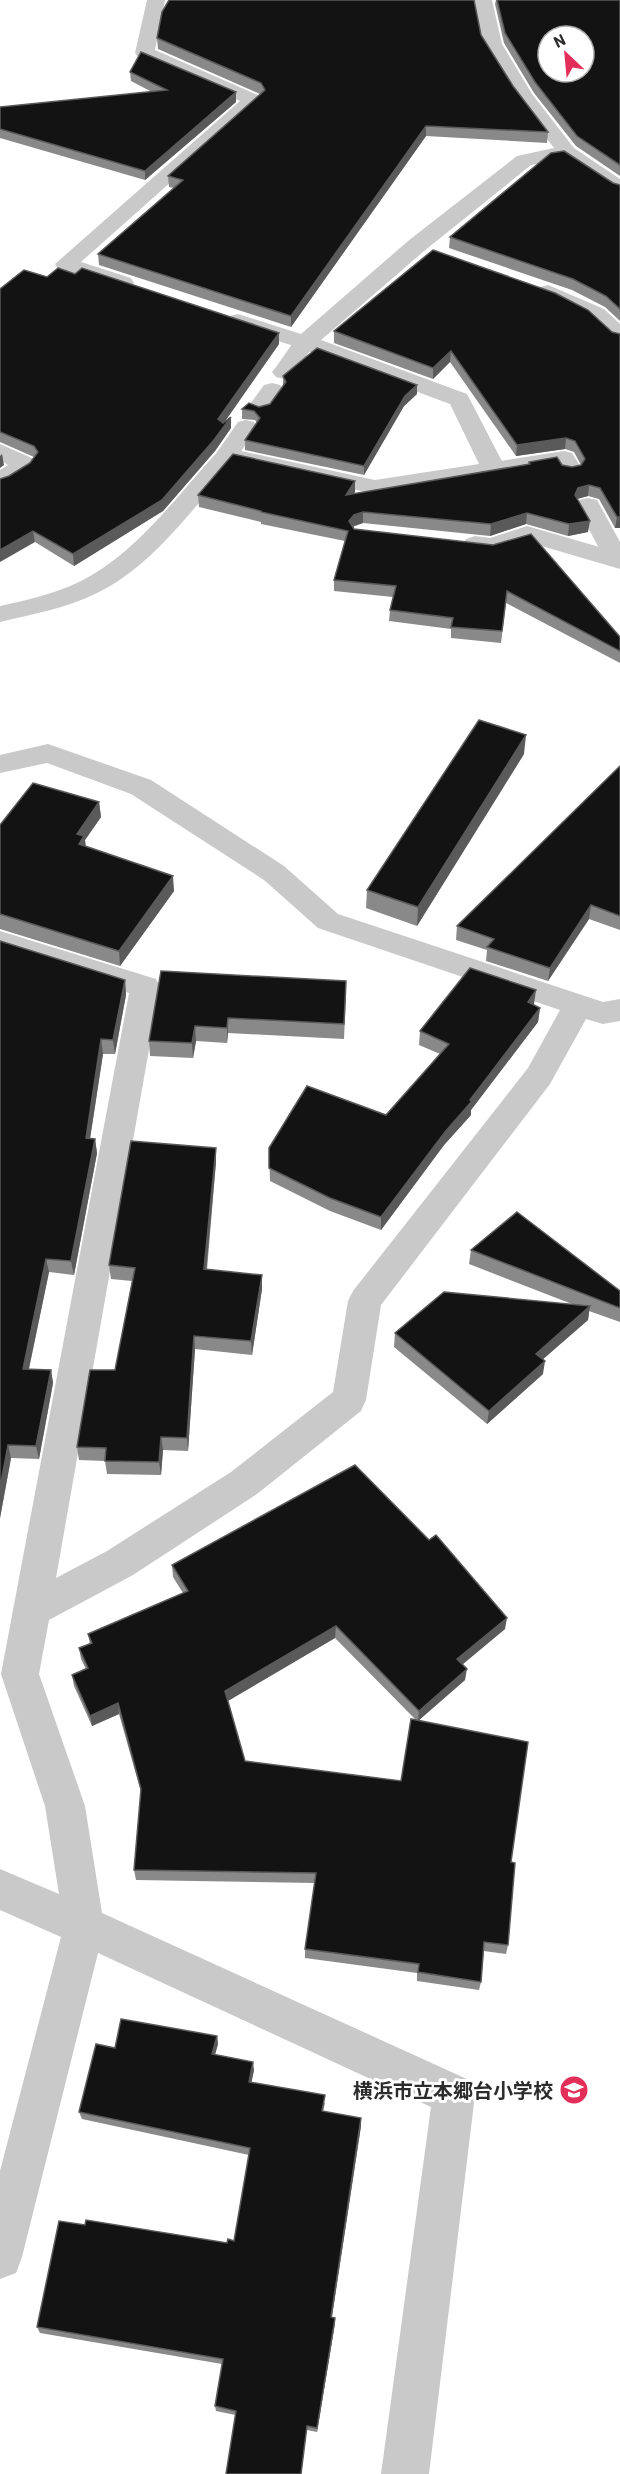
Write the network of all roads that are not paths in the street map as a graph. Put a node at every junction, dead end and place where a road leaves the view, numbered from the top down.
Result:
1 (156, 0) edge
2 (483, 0) edge
3 (567, 152) junction
4 (620, 188) edge
5 (416, 246) junction
6 (437, 253) edge
7 (532, 286) edge
8 (145, 290) edge
9 (214, 313) edge
10 (620, 336) edge
11 (305, 342) junction
12 (272, 390) dead end
13 (246, 428) dead end
14 (0, 451) edge
15 (227, 455) junction
16 (494, 469) junction
17 (570, 469) edge
18 (0, 481) edge
19 (588, 505) dead end
20 (457, 543) edge
21 (618, 560) edge
22 (0, 614) edge
23 (0, 764) edge
24 (0, 942) edge
25 (579, 1004) junction
26 (620, 1010) edge
27 (33, 1610) junction
28 (0, 1889) edge
29 (84, 1926) junction
30 (0, 2257) edge
31 (405, 2474) edge

1 - 8 street
2 - 3 street
3 - 4 street
3 - 5 street
5 - 6 street
5 - 11 street
7 - 10 street
9 - 11 street
11 - 12 street
11 - 16 street
13 - 15 street
14 - 18 street
15 - 16 street
15 - 22 street
16 - 17 street
19 - 21 street
20 - 21 street
23 - 25 street
24 - 27 street
25 - 26 street
25 - 27 street
27 - 29 street
28 - 29 street
29 - 30 street
29 - 31 street

